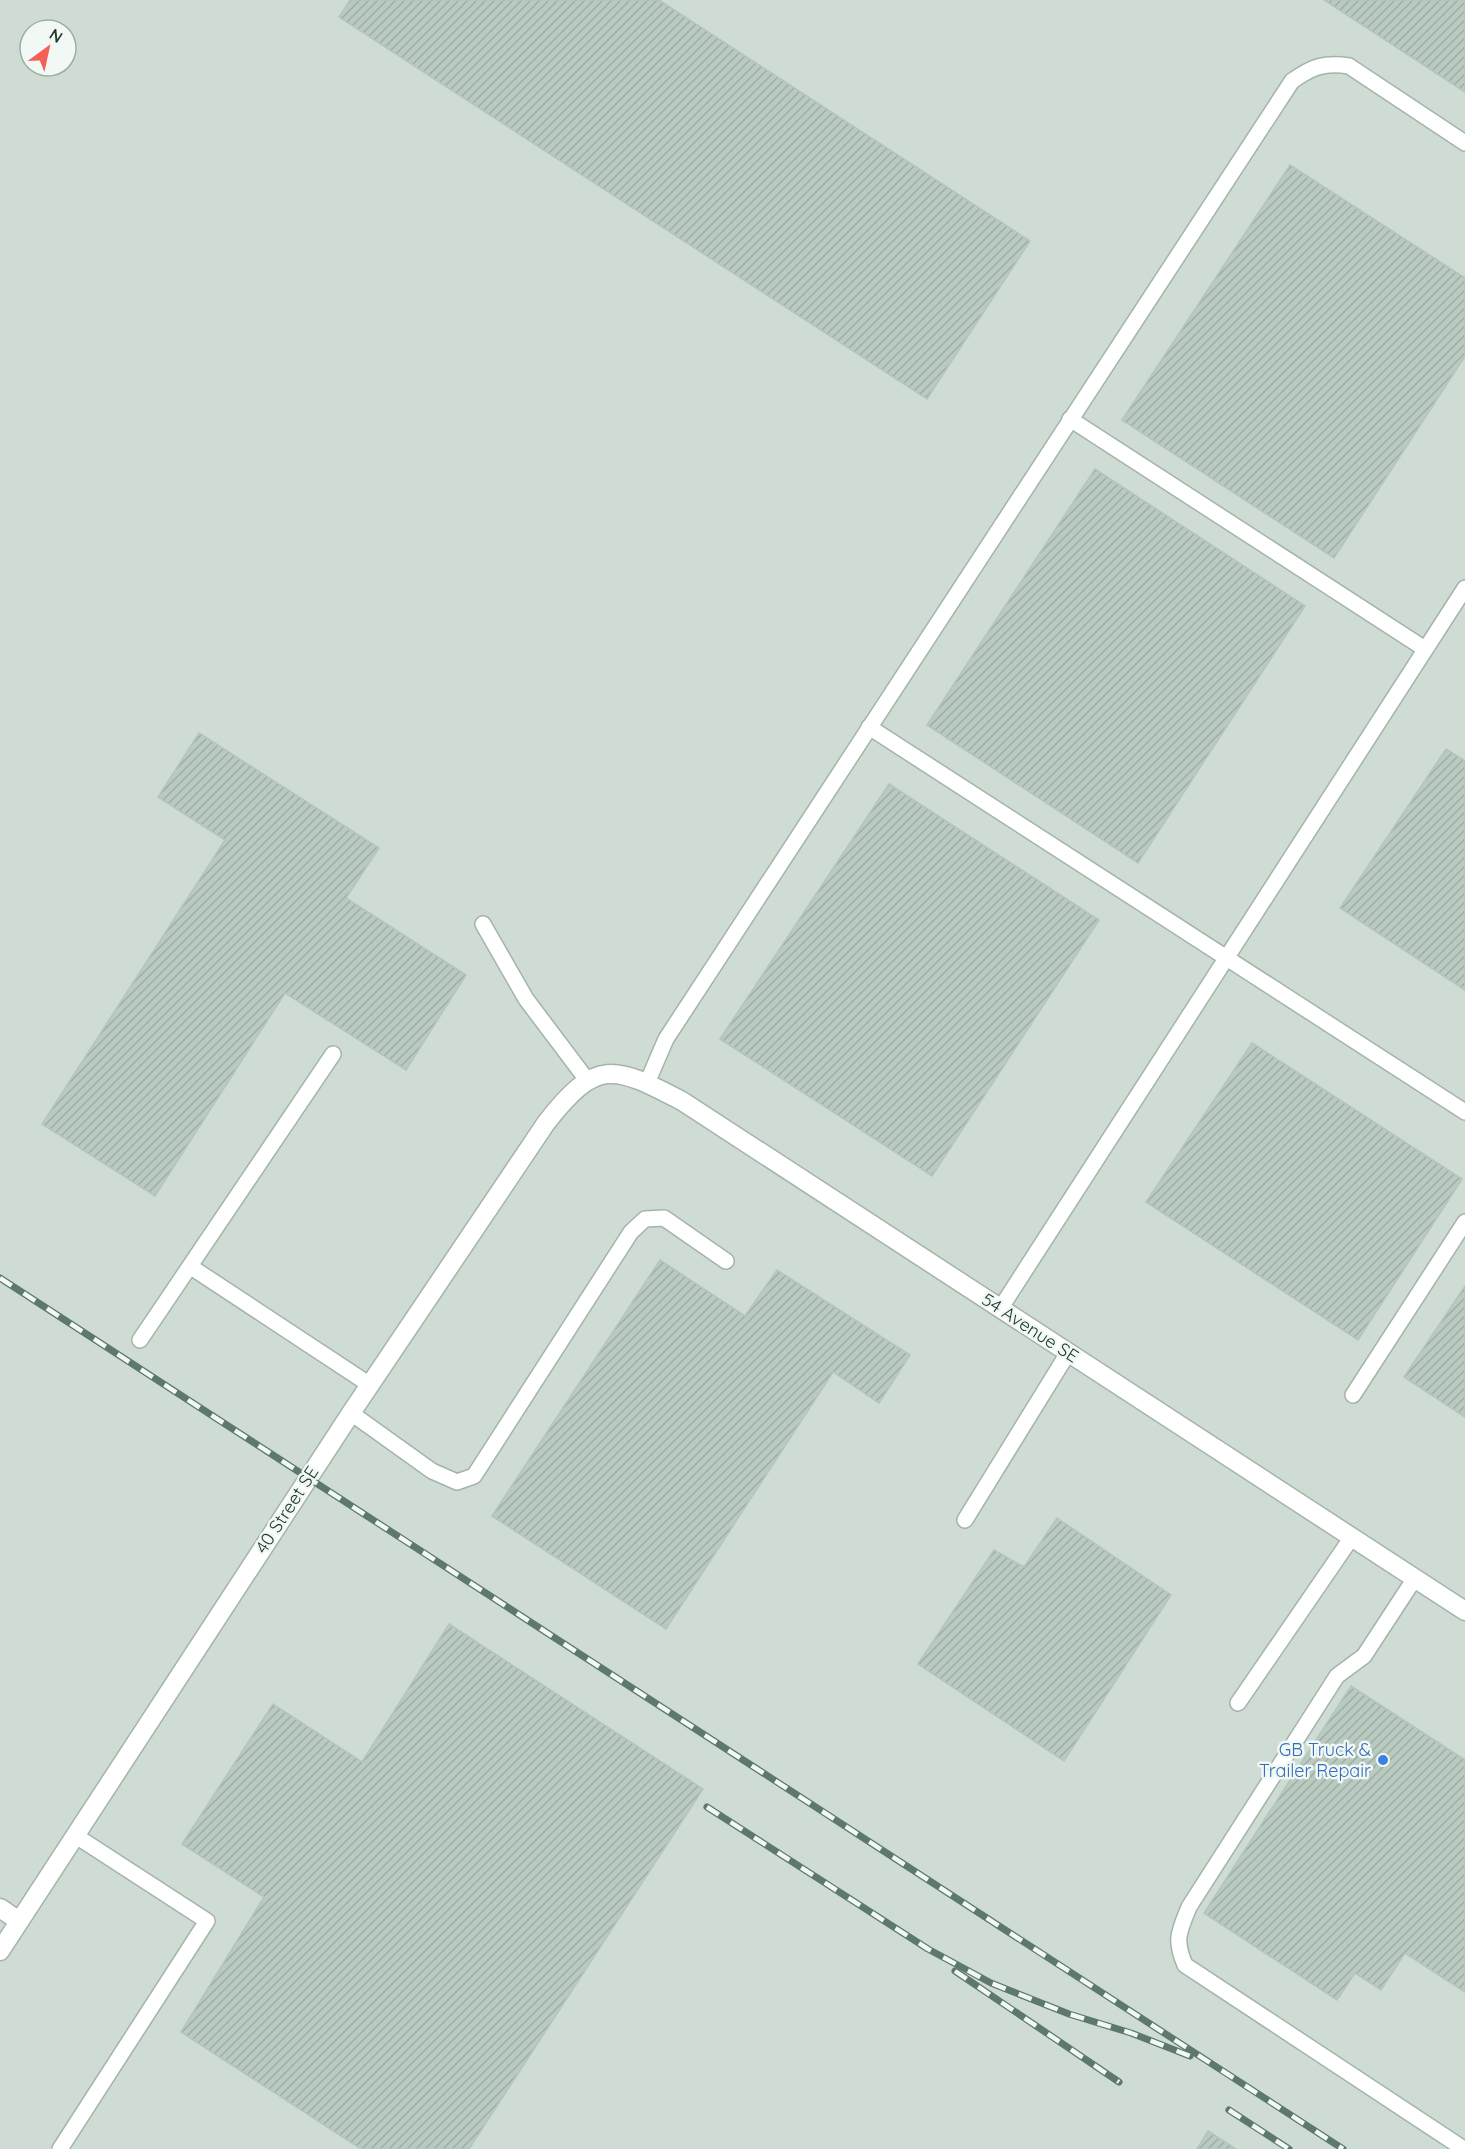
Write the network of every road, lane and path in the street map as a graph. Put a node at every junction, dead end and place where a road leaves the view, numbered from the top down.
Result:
1 (1465, 143) edge
2 (1070, 419) junction
3 (1465, 588) edge
4 (1425, 649) junction
5 (870, 727) junction
6 (483, 924) dead end
7 (1226, 958) junction
8 (333, 1054) dead end
9 (587, 1080) junction
10 (647, 1083) junction
11 (1465, 1112) edge
12 (1465, 1222) edge
13 (726, 1261) dead end
14 (191, 1267) junction
15 (1000, 1308) junction
16 (140, 1340) dead end
17 (1068, 1353) junction
18 (370, 1385) junction
19 (1353, 1395) dead end
20 (351, 1413) junction
21 (965, 1520) dead end
22 (1352, 1537) junction
23 (1415, 1578) junction
24 (1465, 1611) edge
25 (1238, 1703) dead end
26 (76, 1836) junction
27 (0, 1908) edge
28 (19, 1921) junction
29 (0, 1951) edge
30 (60, 2149) edge
31 (1464, 2149) edge

1 - 2 lane
2 - 4 lane
2 - 5 lane
3 - 4 lane
4 - 7 lane
5 - 7 lane
5 - 10 lane
6 - 9 lane
7 - 11 lane
7 - 15 lane
8 - 14 lane
9 - 10 street, 54 Avenue SE
9 - 18 street, 40 Street SE
10 - 15 street, 54 Avenue SE
12 - 19 lane
13 - 20 lane
14 - 16 lane
14 - 18 lane
15 - 17 street, 54 Avenue SE
17 - 21 lane
17 - 22 street, 54 Avenue SE
18 - 20 street, 40 Street SE
20 - 26 street, 40 Street SE
22 - 23 street, 54 Avenue SE
22 - 25 lane
23 - 24 street, 54 Avenue SE
23 - 31 lane
26 - 28 street, 40 Street SE
26 - 30 lane
27 - 28 street
28 - 29 street, 40 Street SE

